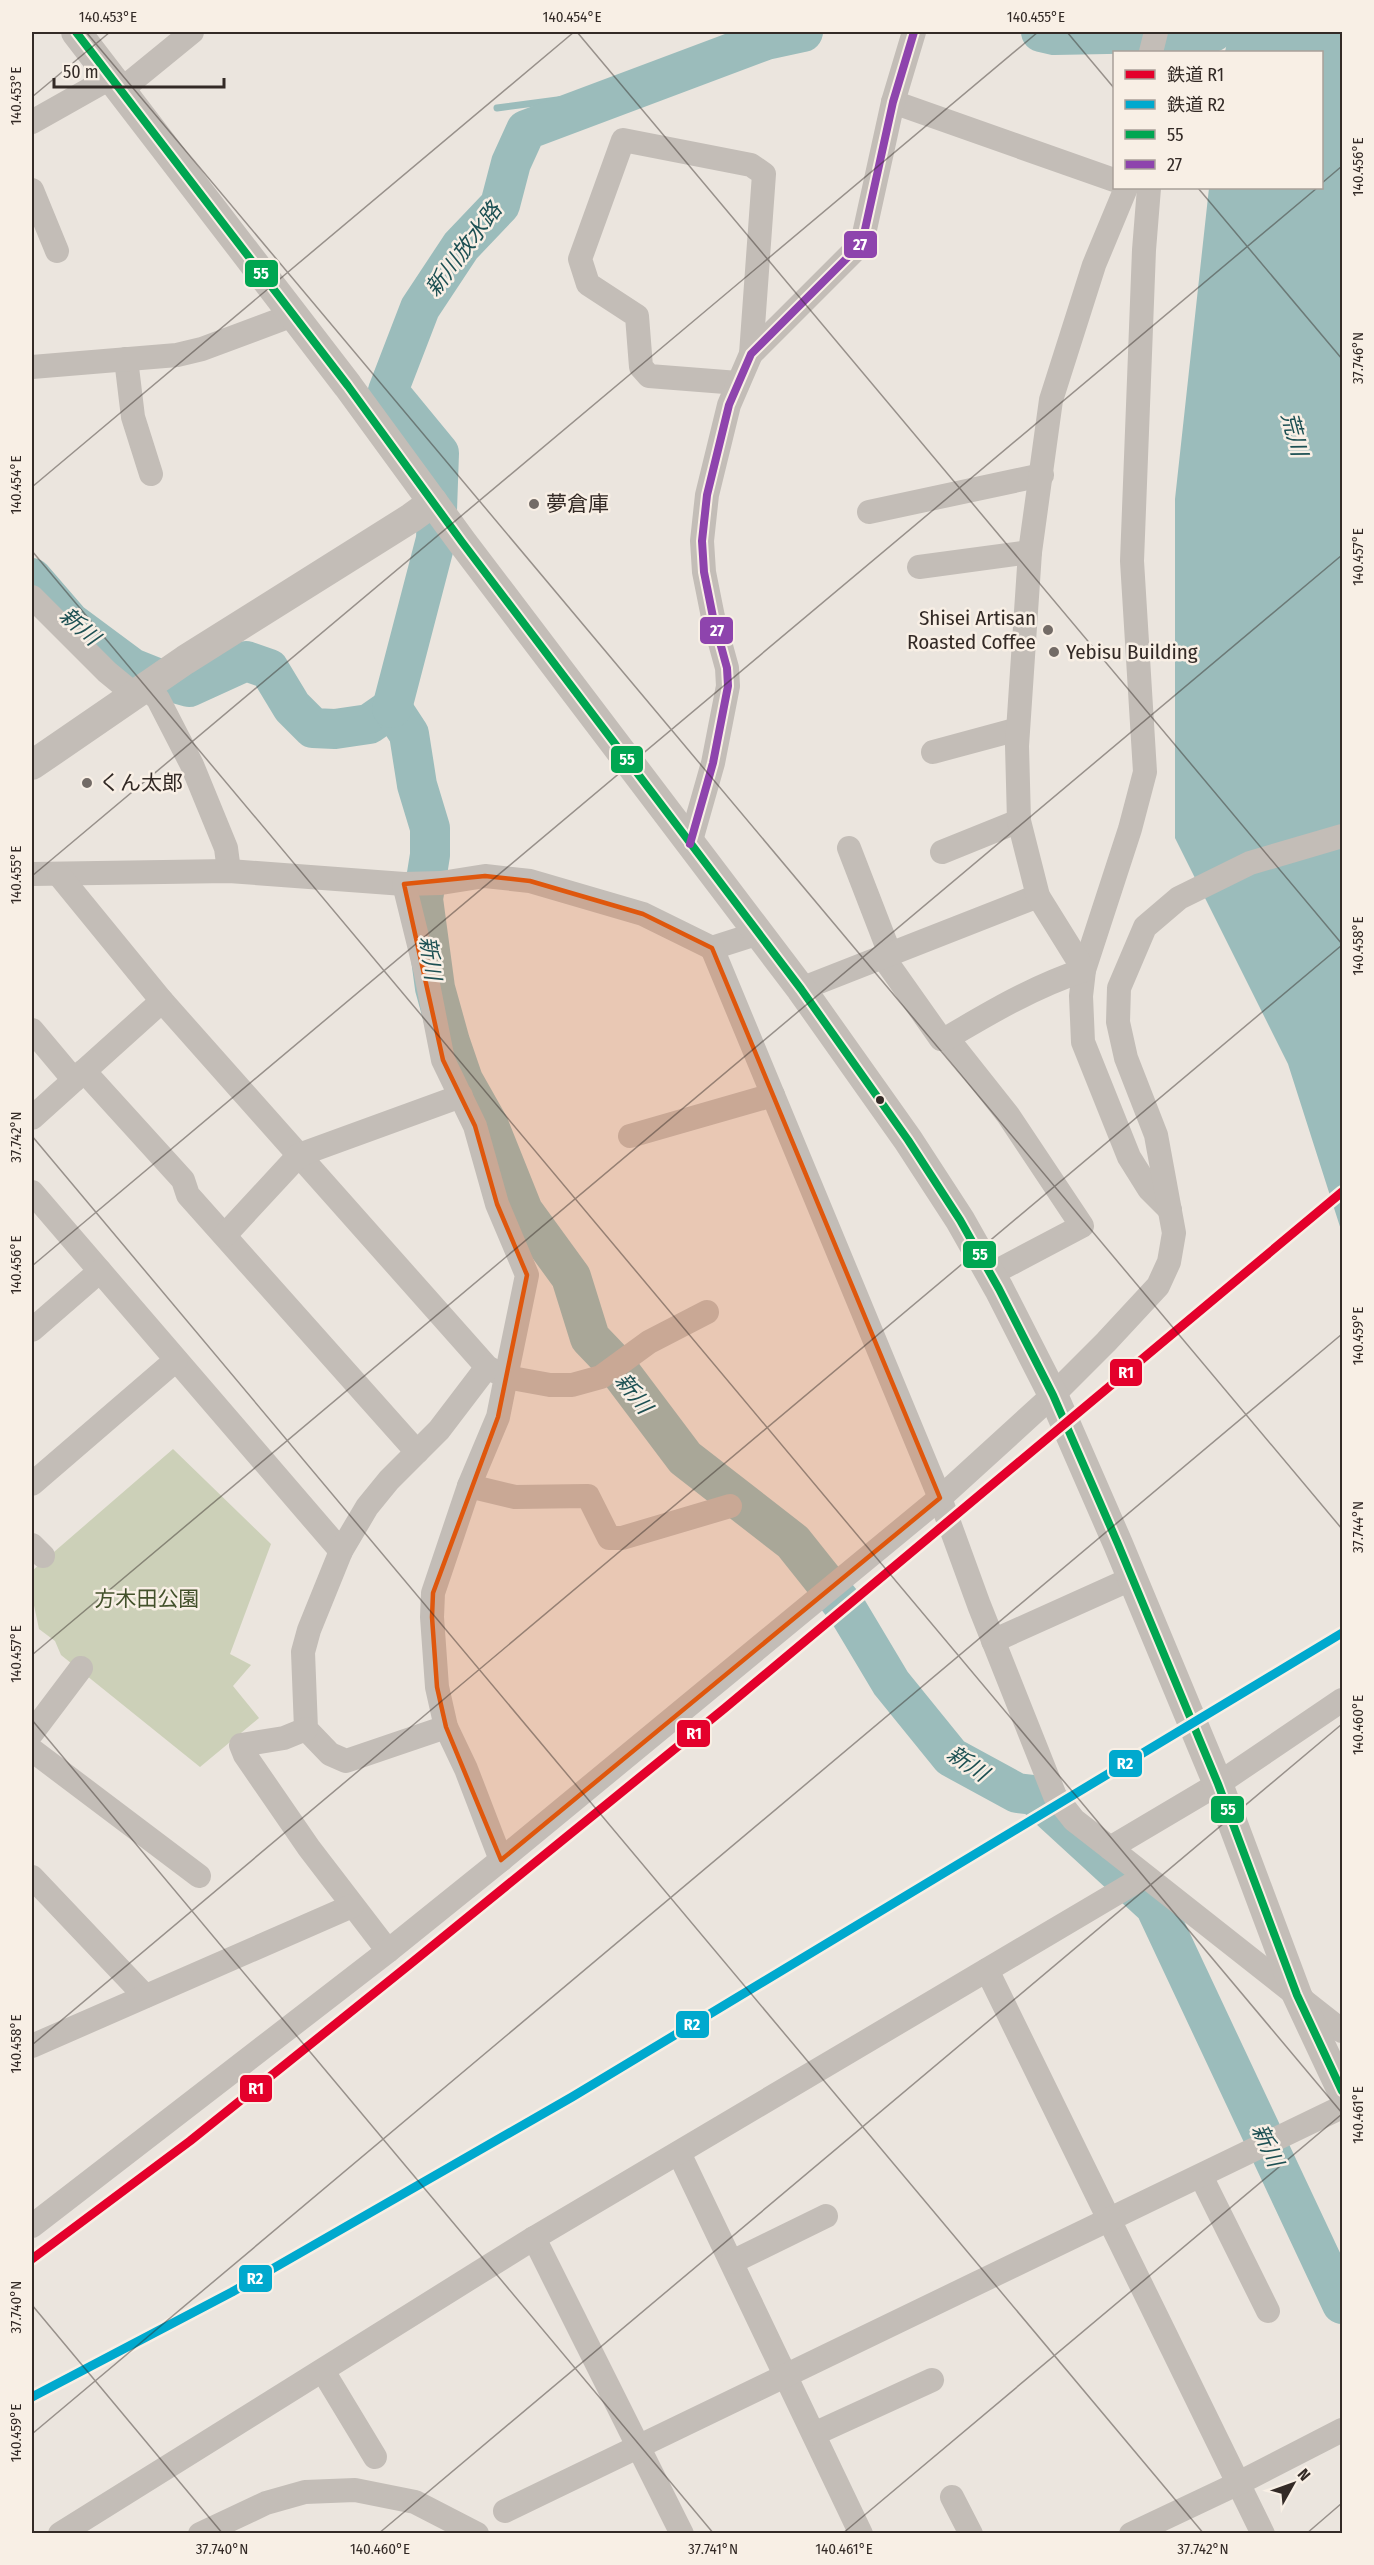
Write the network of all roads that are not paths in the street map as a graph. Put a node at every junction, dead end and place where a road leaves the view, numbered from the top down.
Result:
1 (76, 32) edge
2 (192, 32) edge
3 (1156, 32) edge
4 (912, 38) edge
5 (1151, 51) edge
6 (116, 84) junction
7 (893, 102) junction
8 (32, 122) edge
9 (1113, 180) edge
10 (1126, 189) edge
11 (1149, 189) edge
12 (32, 190) edge
13 (57, 251) dead end
14 (293, 315) junction
15 (751, 354) junction
16 (126, 359) junction
17 (32, 367) edge
18 (738, 383) junction
19 (151, 474) dead end
20 (1042, 475) junction
21 (422, 510) junction
22 (869, 512) dead end
23 (1030, 552) junction
24 (919, 567) dead end
25 (32, 597) edge
26 (143, 689) junction
27 (1018, 729) junction
28 (933, 752) dead end
29 (32, 765) edge
30 (1019, 821) junction
31 (1342, 836) edge
32 (690, 844) junction
33 (849, 848) dead end
34 (942, 852) dead end
35 (229, 871) junction
36 (32, 874) edge
37 (59, 874) junction
38 (408, 884) junction
39 (1038, 896) junction
40 (759, 933) junction
41 (712, 948) junction
42 (887, 956) junction
43 (1084, 970) junction
44 (801, 989) junction
45 (162, 1001) junction
46 (32, 1030) edge
47 (947, 1038) junction
48 (79, 1075) junction
49 (773, 1095) junction
50 (461, 1096) junction
51 (32, 1118) edge
52 (630, 1136) dead end
53 (299, 1155) junction
54 (32, 1192) edge
55 (1170, 1210) junction
56 (225, 1235) junction
57 (100, 1271) junction
58 (991, 1274) junction
59 (707, 1312) dead end
60 (32, 1330) edge
61 (176, 1360) junction
62 (496, 1372) junction
63 (1053, 1395) junction
64 (417, 1452) junction
65 (32, 1484) edge
66 (469, 1486) junction
67 (940, 1498) junction
68 (730, 1506) dead end
69 (341, 1551) junction
70 (1133, 1578) junction
71 (993, 1641) junction
72 (81, 1668) dead end
73 (1342, 1700) edge
74 (446, 1727) junction
75 (306, 1729) junction
76 (32, 1733) edge
77 (32, 1750) edge
78 (1218, 1784) junction
79 (1110, 1848) junction
80 (501, 1860) junction
81 (199, 1876) dead end
82 (32, 1877) edge
83 (1144, 1877) junction
84 (352, 1906) junction
85 (388, 1951) junction
86 (987, 1970) junction
87 (1297, 1995) junction
88 (145, 1996) junction
89 (1342, 2031) edge
90 (32, 2046) edge
91 (1342, 2091) edge
92 (1342, 2107) edge
93 (679, 2153) junction
94 (1201, 2176) junction
95 (826, 2216) dead end
96 (1109, 2221) junction
97 (32, 2226) edge
98 (534, 2238) junction
99 (732, 2262) junction
100 (1268, 2311) dead end
101 (322, 2371) junction
102 (786, 2374) junction
103 (932, 2380) dead end
104 (1342, 2430) edge
105 (814, 2434) junction
106 (640, 2447) junction
107 (375, 2457) dead end
108 (1239, 2483) junction
109 (952, 2497) dead end
110 (505, 2511) dead end
111 (60, 2534) edge
112 (200, 2534) edge
113 (477, 2534) edge
114 (681, 2534) edge
115 (861, 2534) edge
116 (971, 2534) edge
117 (1131, 2534) edge
118 (1263, 2534) edge

1 - 6 street
2 - 6 street
3 - 5 street
4 - 7 street
6 - 8 street
6 - 14 street
7 - 9 street
7 - 15 street
10 - 20 street
11 - 43 street
12 - 13 street
14 - 16 street
14 - 21 street
15 - 18 street
15 - 18 street
16 - 17 street
16 - 19 street
18 - 32 street
20 - 22 street
20 - 23 street
21 - 26 street
21 - 32 street
23 - 24 street
23 - 27 street
25 - 26 street
26 - 29 street
26 - 35 street
27 - 28 street
27 - 30 street
30 - 34 street
30 - 39 street
31 - 55 street
32 - 40 street
33 - 42 street
35 - 37 street
35 - 38 street
36 - 37 street
37 - 45 street
38 - 41 street
38 - 50 street
39 - 42 street
39 - 43 street
40 - 41 street
40 - 44 street
41 - 49 street
42 - 44 street
42 - 47 street
43 - 47 street
43 - 55 street
44 - 58 street
45 - 48 street
45 - 53 street
46 - 48 street
47 - 58 street
48 - 51 street
48 - 56 street
49 - 52 street
49 - 67 street
50 - 53 street
50 - 62 street
53 - 56 street
53 - 62 street
54 - 57 street
55 - 63 street
56 - 64 street
57 - 60 street
57 - 61 street
58 - 63 street
59 - 62 street
61 - 65 street
61 - 69 street
62 - 64 street
62 - 66 street
63 - 67 street
63 - 70 street
64 - 69 street
66 - 68 street
66 - 74 street
67 - 71 street
67 - 80 street
69 - 75 street
70 - 71 street
70 - 78 street
71 - 79 street
72 - 76 street
73 - 78 street
74 - 75 street
74 - 80 street
75 - 84 street
77 - 81 street
78 - 79 street
78 - 87 street
79 - 83 street
80 - 85 street
82 - 88 street
83 - 86 street
83 - 87 street
84 - 85 street
84 - 88 street
85 - 97 street
86 - 93 street
86 - 96 street
87 - 89 street
87 - 91 street
88 - 90 street
92 - 94 street
93 - 98 street
93 - 99 street
94 - 96 street
94 - 100 street
95 - 99 street
96 - 102 street
96 - 108 street
98 - 101 street
98 - 106 street
99 - 102 street
101 - 107 street
101 - 111 street
102 - 105 street
102 - 106 street
103 - 105 street
104 - 108 street
105 - 115 street
106 - 110 street
106 - 114 street
108 - 117 street
108 - 118 street
109 - 116 street
112 - 113 street

